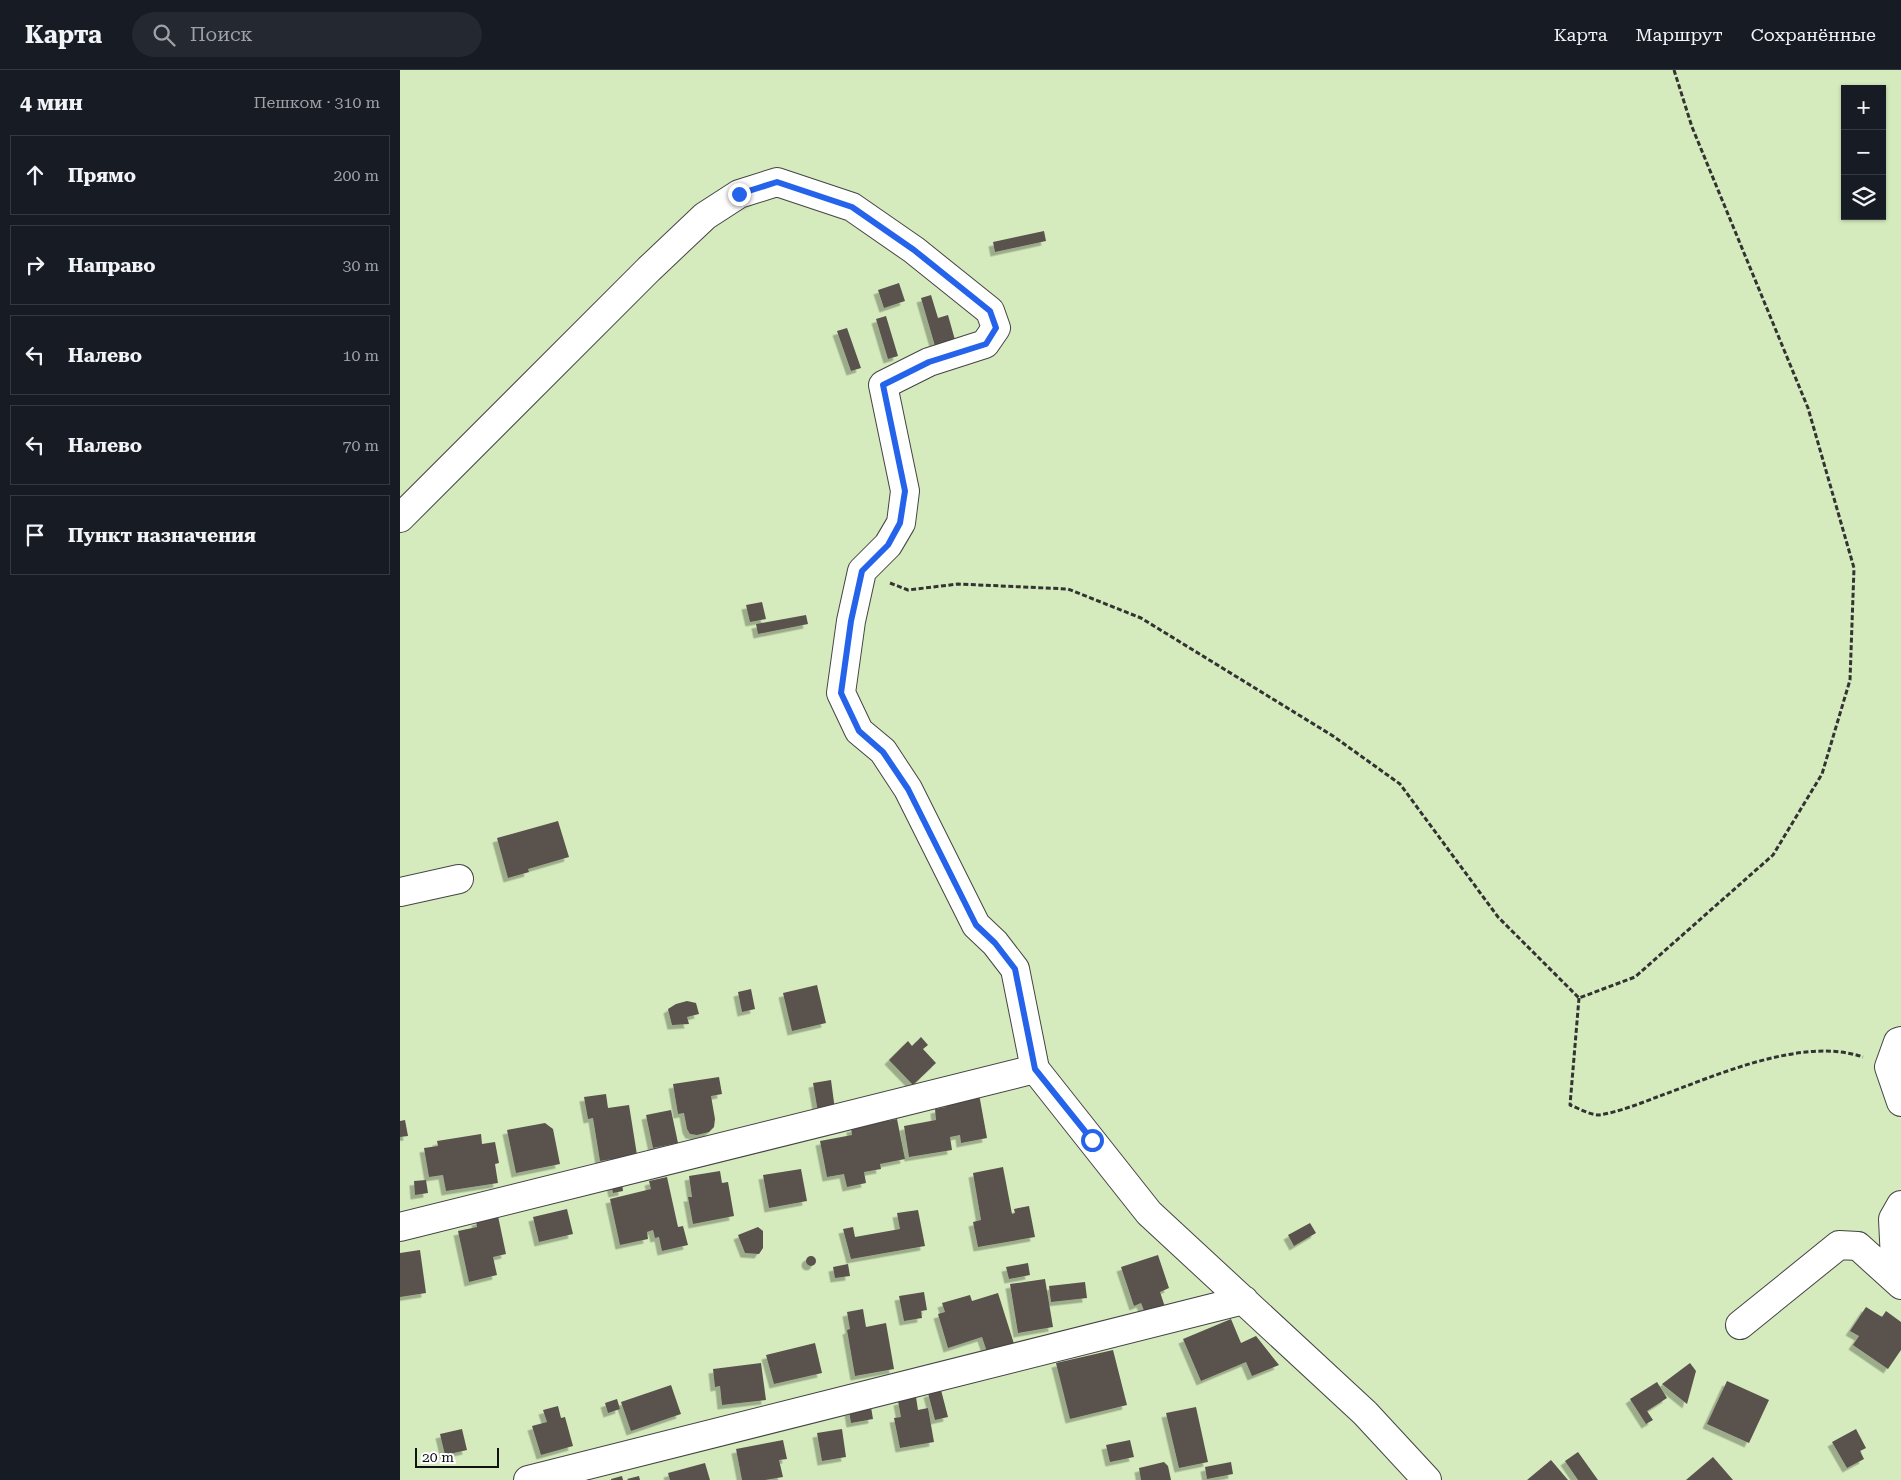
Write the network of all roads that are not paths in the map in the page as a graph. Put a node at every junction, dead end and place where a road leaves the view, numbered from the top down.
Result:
1 (400, 518) edge
2 (459, 879) dead end
3 (400, 892) edge
4 (1901, 1041) edge
5 (1035, 1069) junction
6 (1901, 1102) edge
7 (1901, 1205) edge
8 (400, 1227) edge
9 (1901, 1268) edge
10 (1901, 1285) edge
11 (1244, 1300) junction
12 (1740, 1325) dead end
13 (528, 1480) edge
14 (1427, 1480) edge

1 - 5 street
2 - 3 street
4 - 6 street
5 - 8 street
5 - 11 street
7 - 9 street
10 - 12 street
11 - 13 street
11 - 14 street

